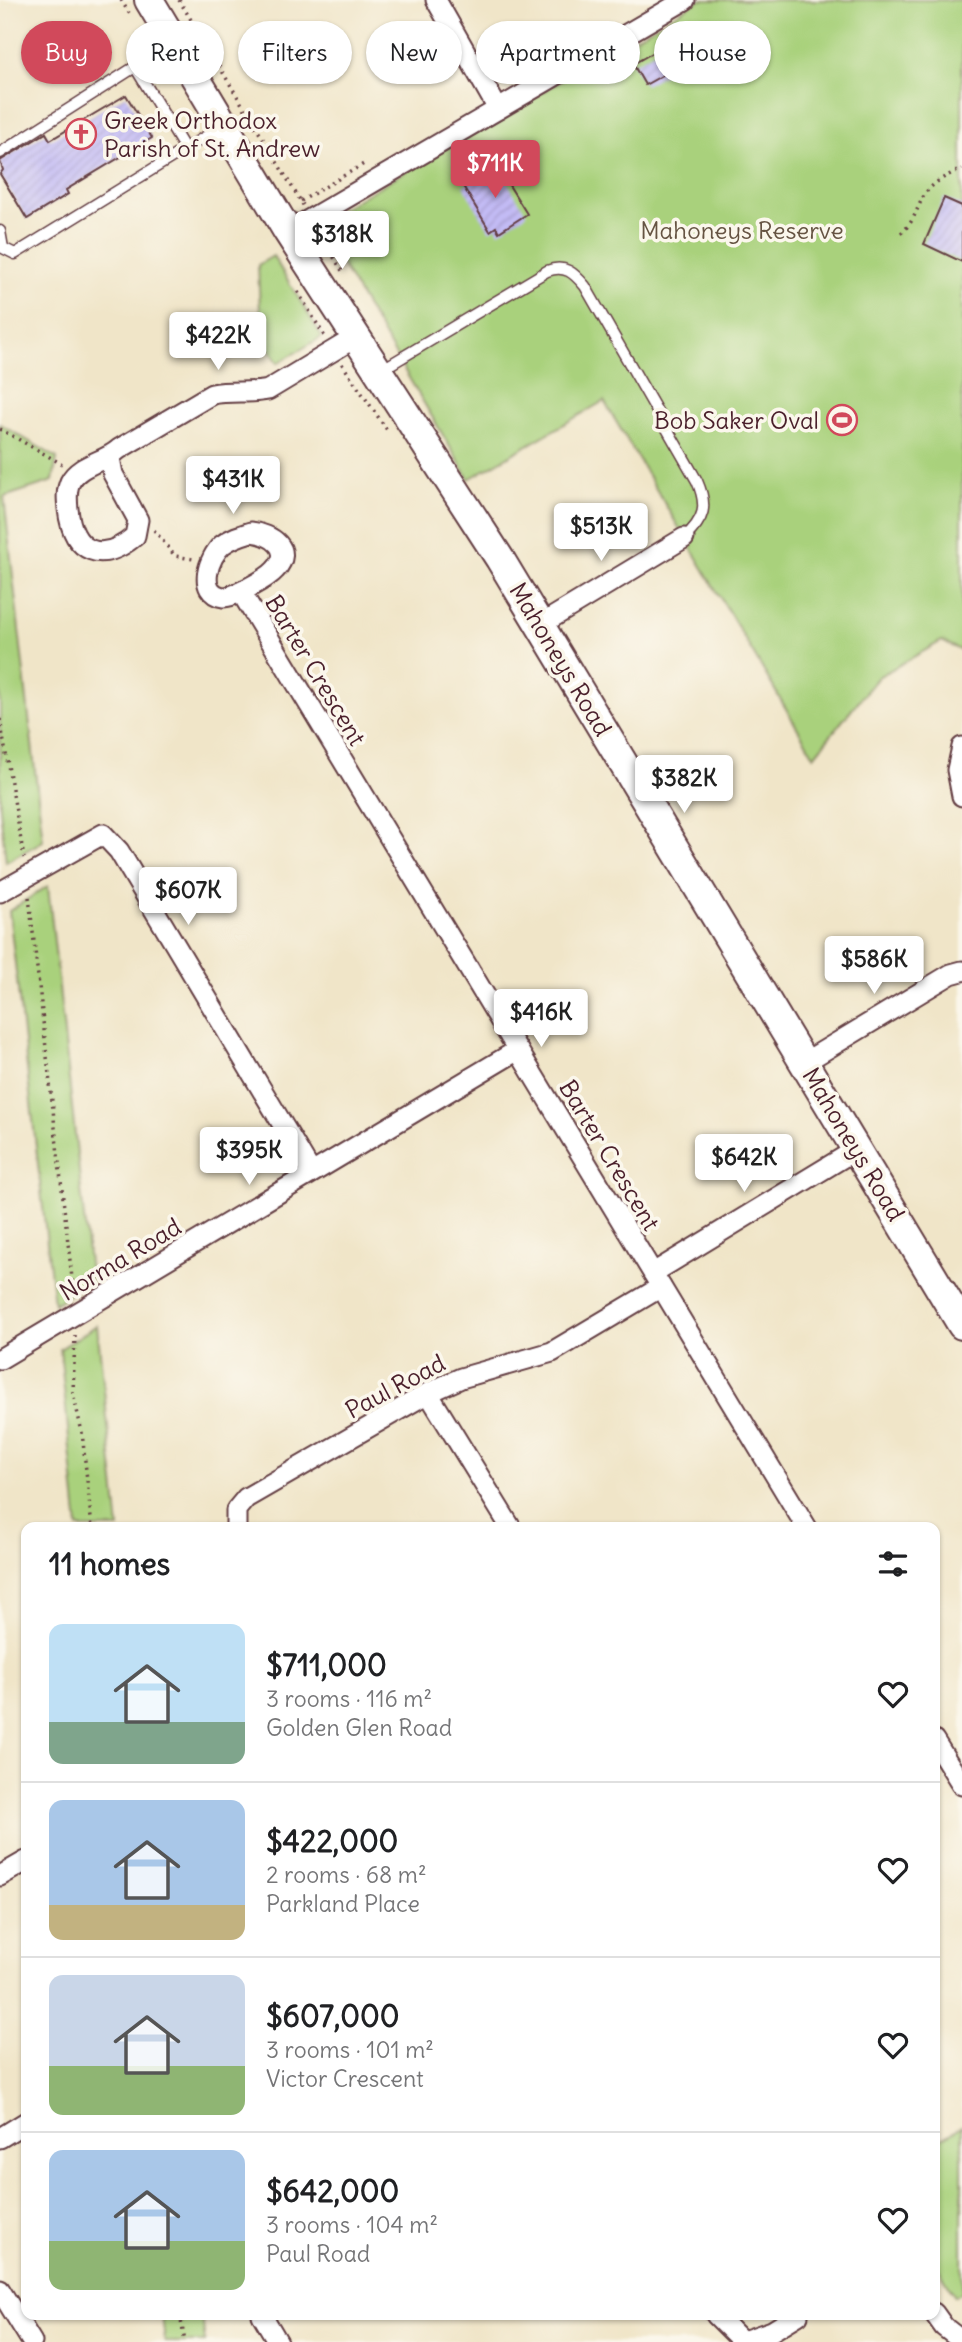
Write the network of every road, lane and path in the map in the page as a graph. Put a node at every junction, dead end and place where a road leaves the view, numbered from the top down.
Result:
1 (149, 0) edge
2 (436, 0) edge
3 (685, 0) edge
4 (162, 21) edge
5 (126, 73) edge
6 (145, 84) edge
7 (199, 84) edge
8 (498, 109) junction
9 (224, 125) junction
10 (185, 149) junction
11 (0, 153) edge
12 (962, 169) edge
13 (0, 231) edge
14 (288, 232) junction
15 (901, 233) dead end
16 (356, 337) junction
17 (377, 372) junction
18 (0, 429) edge
19 (110, 458) junction
20 (77, 472) junction
21 (138, 520) junction
22 (684, 538) joint
23 (209, 562) junction
24 (241, 592) junction
25 (540, 625) junction
26 (0, 719) edge
27 (962, 747) edge
28 (962, 796) edge
29 (27, 877) junction
30 (0, 892) edge
31 (962, 971) edge
32 (518, 1050) junction
33 (805, 1062) junction
34 (858, 1149) junction
35 (311, 1172) junction
36 (657, 1280) junction
37 (76, 1314) junction
38 (962, 1325) edge
39 (0, 1359) edge
40 (428, 1393) junction
41 (236, 1519) edge
42 (91, 1522) edge
43 (507, 1522) edge
44 (803, 1522) edge
45 (940, 1750) edge
46 (962, 1785) edge
47 (21, 1864) edge
48 (0, 1876) edge
49 (21, 2125) edge
50 (0, 2138) edge
51 (0, 2290) edge
52 (181, 2320) edge
53 (265, 2320) edge
54 (715, 2320) edge
55 (719, 2320) edge
56 (791, 2320) edge
57 (939, 2320) edge
58 (768, 2336) edge
59 (740, 2341) edge
60 (962, 2341) edge
61 (32, 2342) edge
62 (185, 2342) edge
63 (278, 2342) edge
64 (721, 2342) edge

1 - 4 main road, Mahoneys Road
2 - 8 street
3 - 8 street
5 - 11 lane
6 - 10 lane
7 - 9 main road, Mahoneys Road
8 - 14 street
9 - 10 lane
9 - 14 main road, Mahoneys Road
10 - 13 lane
12 - 15 path
14 - 16 main road, Mahoneys Road
16 - 17 main road, Mahoneys Road
16 - 19 street
17 - 22 lane
17 - 25 main road, Mahoneys Road
18 - 20 path
19 - 20 street
19 - 21 street
20 - 21 street
21 - 23 path
22 - 25 street
23 - 24 street, Barter Crescent
23 - 24 street, Barter Crescent
24 - 32 street, Barter Crescent
25 - 33 main road, Mahoneys Road
26 - 29 path
27 - 28 street
29 - 30 street
29 - 35 street
29 - 37 path
31 - 33 street
32 - 35 street, Norma Road
32 - 36 street, Barter Crescent
33 - 34 main road, Mahoneys Road
34 - 36 street, Paul Road
34 - 38 main road, Mahoneys Road
35 - 37 street, Norma Road
36 - 40 street, Paul Road
36 - 44 street, Barter Crescent
37 - 39 street, Norma Road
37 - 42 path
40 - 41 street, Paul Road
40 - 43 street
45 - 46 street
47 - 48 street
49 - 50 street
51 - 61 street
52 - 62 path
53 - 63 street
54 - 64 street
55 - 59 street
56 - 58 street
57 - 60 street
58 - 59 street

